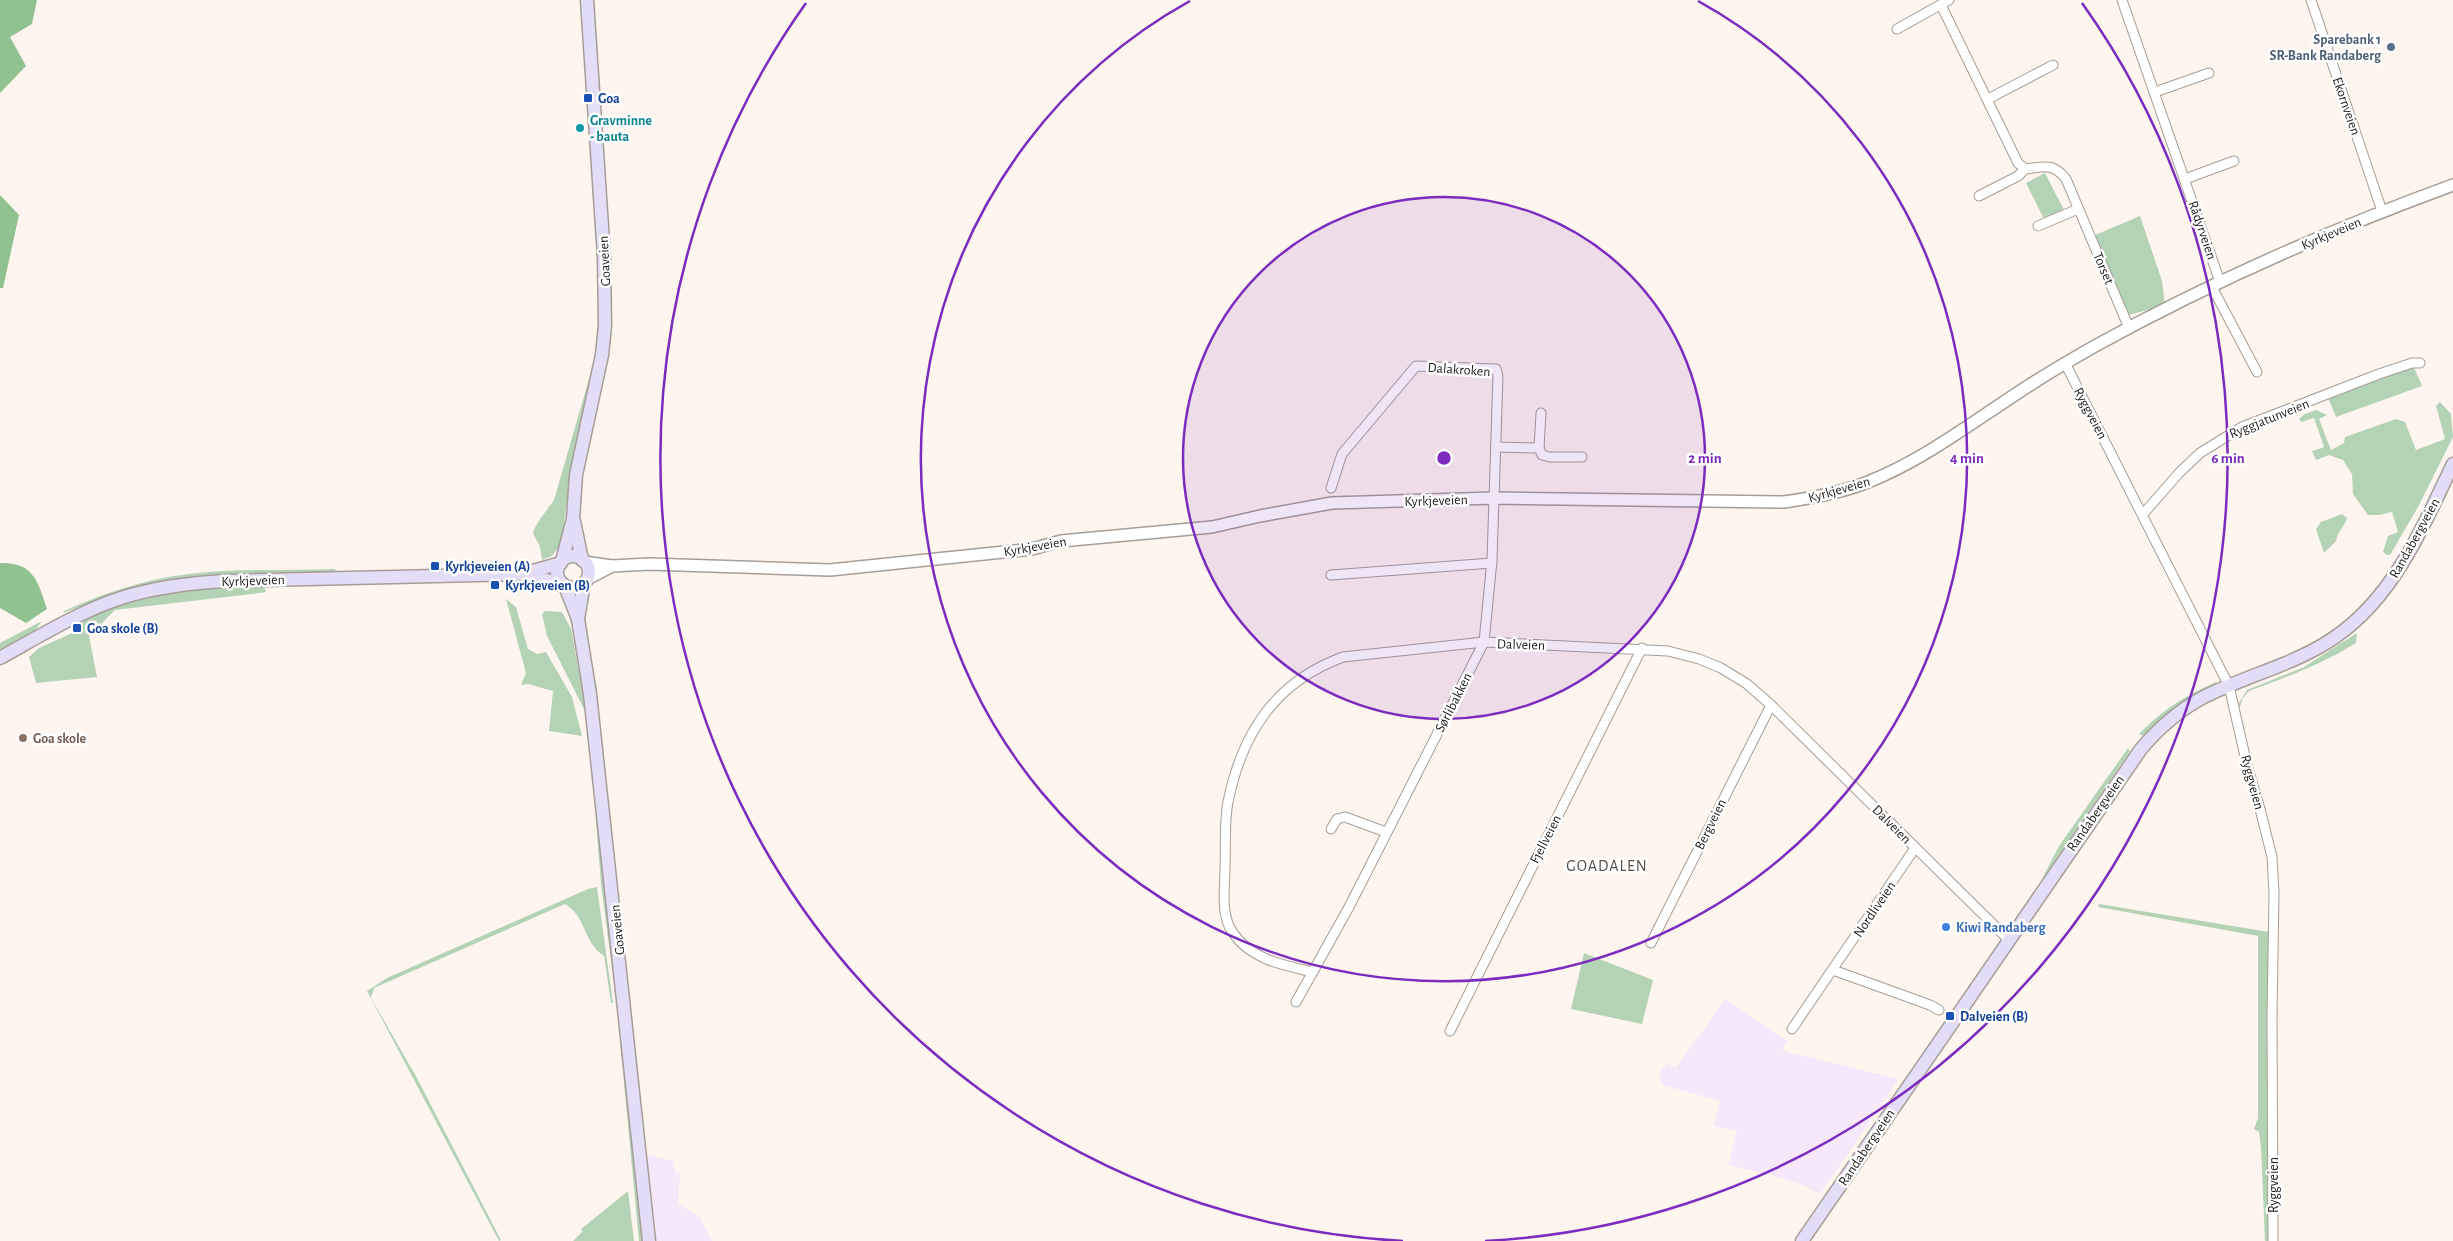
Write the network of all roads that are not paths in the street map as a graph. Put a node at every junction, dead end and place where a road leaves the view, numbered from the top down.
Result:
1 (587, 0) edge
2 (1949, 0) edge
3 (2122, 0) edge
4 (2311, 0) edge
5 (1941, 5) junction
6 (1898, 29) dead end
7 (2053, 65) dead end
8 (2209, 73) dead end
9 (2155, 92) junction
10 (1988, 99) junction
11 (2234, 161) dead end
12 (2025, 169) junction
13 (2185, 178) junction
14 (2453, 185) edge
15 (1979, 196) dead end
16 (2078, 209) junction
17 (2382, 211) junction
18 (2038, 226) dead end
19 (2216, 284) junction
20 (2129, 328) junction
21 (2066, 363) junction
22 (2420, 363) dead end
23 (2258, 372) dead end
24 (1541, 414) dead end
25 (1496, 446) junction
26 (1539, 448) junction
27 (1582, 457) dead end
28 (2453, 464) edge
29 (1331, 488) dead end
30 (1494, 498) junction
31 (2144, 513) junction
32 (573, 519) junction
33 (583, 560) junction
34 (562, 562) junction
35 (1492, 563) junction
36 (612, 566) junction
37 (522, 574) junction
38 (1331, 575) dead end
39 (586, 581) junction
40 (564, 585) junction
41 (578, 619) junction
42 (1484, 642) junction
43 (1642, 648) junction
44 (0, 658) edge
45 (2229, 686) junction
46 (1771, 705) junction
47 (1331, 829) dead end
48 (1386, 832) junction
49 (1915, 848) junction
50 (2008, 939) junction
51 (1651, 943) dead end
52 (1833, 970) junction
53 (1313, 972) junction
54 (1296, 1002) dead end
55 (1939, 1010) dead end
56 (1792, 1029) dead end
57 (1450, 1031) dead end
58 (649, 1241) edge
59 (1802, 1241) edge
60 (2273, 1241) edge

1 - 32 main road, Goaveien
2 - 5 street
3 - 9 street, Rådyrveien
4 - 17 street, Ekornveien
5 - 6 street
5 - 10 street
7 - 10 street
8 - 9 street
9 - 13 street, Rådyrveien
10 - 12 street
11 - 13 street
12 - 15 street, Torset
12 - 16 street, Torset
13 - 19 street, Rådyrveien
14 - 17 street, Kyrkjeveien
16 - 18 street
16 - 20 street, Torset
17 - 19 street, Kyrkjeveien
19 - 20 street, Kyrkjeveien
19 - 23 street
20 - 21 street, Kyrkjeveien
21 - 30 street, Kyrkjeveien
21 - 31 street, Ryggveien
22 - 31 street, Ryggjatunveien
24 - 26 street
25 - 26 street
25 - 29 street, Dalakroken
25 - 30 street, Dalakroken
26 - 27 street
28 - 45 main road, Randabergveien
30 - 35 street, Sørlibakken
30 - 36 street, Kyrkjeveien
31 - 45 street, Ryggveien
32 - 33 main road, Goaveien
32 - 34 main road, Goaveien
33 - 34 main road
33 - 36 street, Kyrkjeveien
33 - 39 main road, Goaveien
34 - 37 main road, Kyrkjeveien
34 - 40 main road, Goaveien
35 - 38 street
35 - 42 street, Sørlibakken
36 - 39 street, Kyrkjeveien
37 - 40 main road, Kyrkjeveien
37 - 44 main road, Kyrkjeveien
39 - 40 main road
39 - 41 main road, Goaveien
40 - 41 main road, Goaveien
41 - 58 main road, Goaveien
42 - 43 street, Dalveien
42 - 48 street, Sørlibakken
42 - 53 street, Dalveien
43 - 46 street, Dalveien
43 - 57 street, Fjellveien
45 - 50 main road, Randabergveien
45 - 60 street, Ryggveien
46 - 49 street, Dalveien
46 - 51 street, Bergveien
47 - 48 street
48 - 53 street, Sørlibakken
49 - 50 street, Dalveien
49 - 52 street, Nordliveien
50 - 59 main road, Randabergveien
52 - 55 street
52 - 56 street, Nordliveien
53 - 54 street, Sørlibakken

